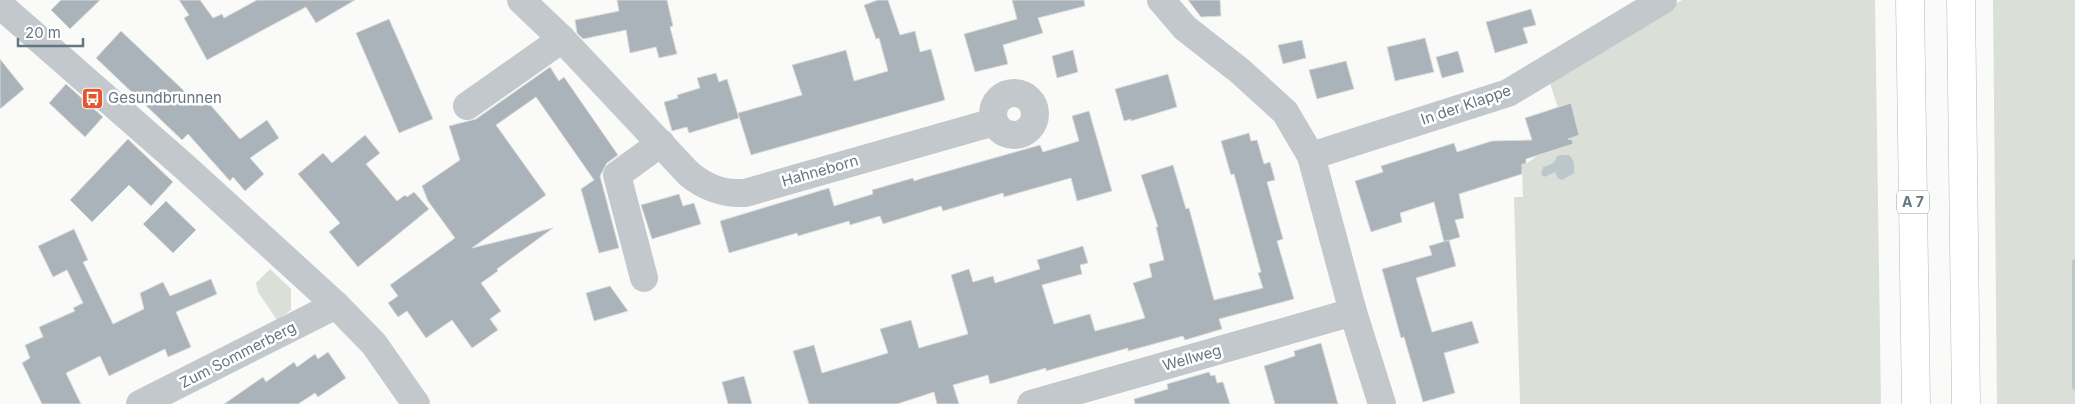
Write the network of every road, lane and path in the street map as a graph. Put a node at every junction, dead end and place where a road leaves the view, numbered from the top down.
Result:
1 (521, 0) edge
2 (1161, 0) edge
3 (1910, 0) edge
4 (1961, 0) edge
5 (1659, 1) edge
6 (0, 5) edge
7 (562, 39) junction
8 (468, 106) dead end
9 (994, 122) dead end
10 (661, 143) junction
11 (1311, 156) junction
12 (644, 278) dead end
13 (336, 305) junction
14 (1353, 312) junction
15 (405, 401) edge
16 (140, 404) edge
17 (1031, 404) edge
18 (1382, 404) edge
19 (1916, 404) edge
20 (1966, 404) edge

1 - 7 street, Hahneborn
2 - 11 street
3 - 19 highway, A 7
4 - 20 highway
5 - 11 street, In der Klappe
6 - 13 street
7 - 8 street
7 - 10 street, Hahneborn
9 - 10 street, Hahneborn
10 - 12 street
11 - 14 street
13 - 15 street
13 - 16 street, Zum Sommerberg
14 - 17 street, Wellweg
14 - 18 street

